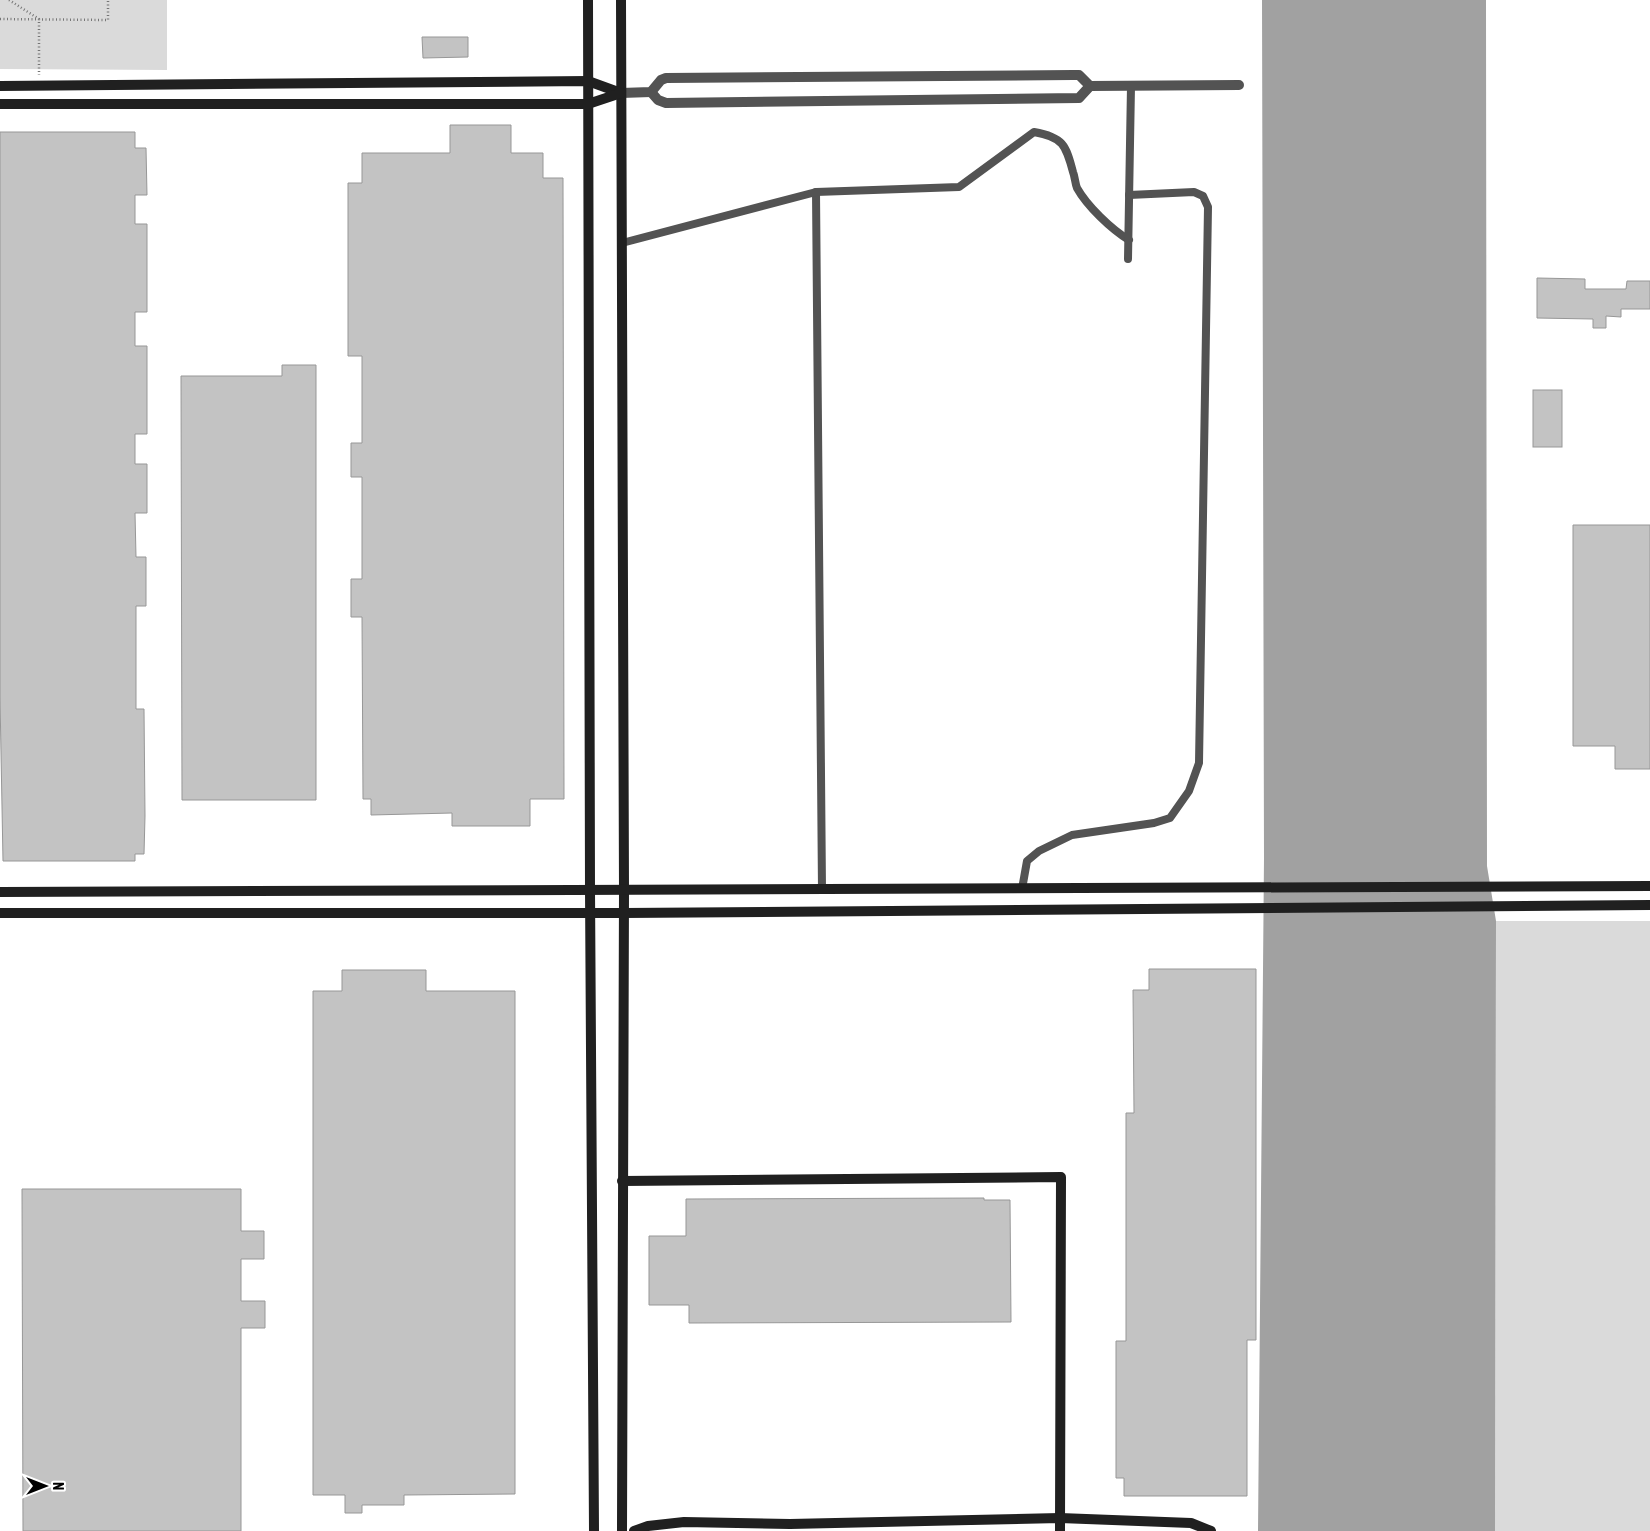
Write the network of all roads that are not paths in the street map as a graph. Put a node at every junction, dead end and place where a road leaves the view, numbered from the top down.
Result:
1 (588, 0) edge
2 (621, 0) edge
3 (588, 82) junction
4 (1239, 85) dead end
5 (0, 86) edge
6 (1090, 86) junction
7 (1131, 86) junction
8 (651, 92) junction
9 (621, 93) junction
10 (0, 104) edge
11 (588, 104) junction
12 (816, 192) junction
13 (1129, 195) junction
14 (1129, 240) junction
15 (622, 243) junction
16 (1128, 259) dead end
17 (1650, 886) edge
18 (1022, 889) junction
19 (590, 890) junction
20 (624, 890) junction
21 (822, 890) junction
22 (0, 892) edge
23 (1650, 905) edge
24 (0, 913) edge
25 (590, 913) junction
26 (624, 913) junction
27 (622, 1181) junction
28 (1060, 1518) junction
29 (594, 1531) edge
30 (622, 1531) edge
31 (634, 1531) edge
32 (1060, 1531) edge
33 (1211, 1531) edge

1 - 3 street
2 - 9 street
3 - 5 street
3 - 9 street
3 - 11 street
4 - 7 street
6 - 7 street
6 - 8 street
6 - 8 street
7 - 13 lane
8 - 9 street
9 - 11 street
9 - 15 street
10 - 11 street
11 - 19 street
12 - 14 lane
12 - 15 lane
12 - 21 lane
13 - 14 lane
13 - 18 lane
14 - 16 lane
15 - 20 street
17 - 18 street
18 - 21 street
19 - 20 street
19 - 22 street
19 - 25 street
20 - 21 street
20 - 26 street
23 - 26 street
24 - 25 street
25 - 26 street
25 - 29 street
26 - 27 street
27 - 28 street
27 - 30 street
28 - 31 street
28 - 32 street
28 - 33 street

